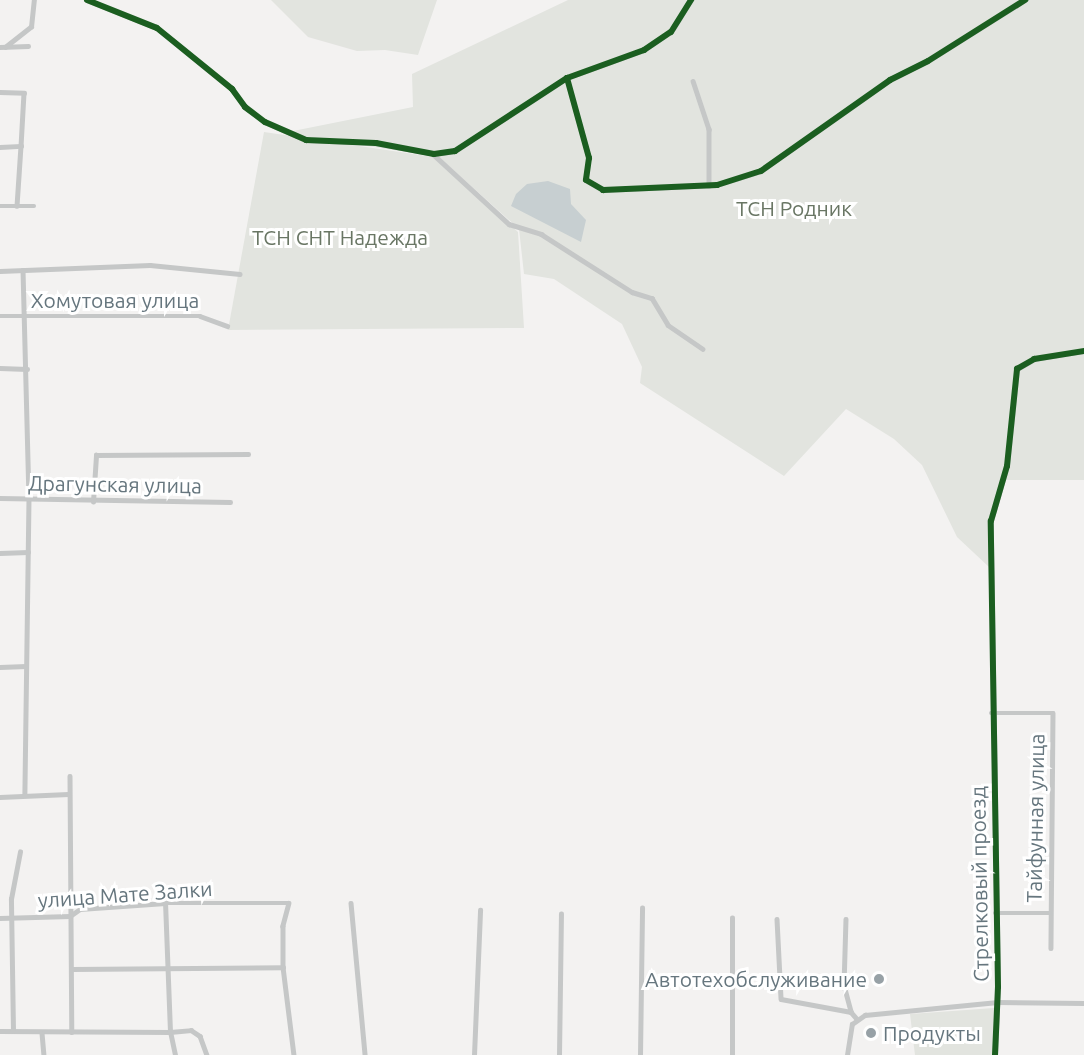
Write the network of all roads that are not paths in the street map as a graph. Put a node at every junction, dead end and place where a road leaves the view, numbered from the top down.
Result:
1 (34, 0) edge
2 (87, 0) edge
3 (691, 0) edge
4 (1025, 0) edge
5 (28, 46) dead end
6 (2, 47) edge
7 (567, 78) junction
8 (693, 81) dead end
9 (0, 92) edge
10 (21, 146) junction
11 (0, 147) edge
12 (434, 154) junction
13 (708, 186) junction
14 (0, 206) edge
15 (17, 206) junction
16 (34, 206) dead end
17 (23, 270) junction
18 (0, 271) edge
19 (240, 274) dead end
20 (0, 316) edge
21 (25, 316) junction
22 (227, 326) dead end
23 (703, 349) dead end
24 (1084, 351) edge
25 (0, 368) edge
26 (27, 369) junction
27 (248, 454) dead end
28 (0, 498) edge
29 (29, 499) junction
30 (93, 502) junction
31 (230, 502) dead end
32 (28, 552) junction
33 (0, 553) edge
34 (26, 666) junction
35 (0, 667) edge
36 (992, 713) junction
37 (70, 776) dead end
38 (68, 794) junction
39 (25, 795) junction
40 (0, 796) edge
41 (21, 852) dead end
42 (165, 903) junction
43 (351, 903) dead end
44 (642, 908) dead end
45 (480, 910) dead end
46 (995, 913) junction
47 (1050, 913) junction
48 (561, 914) dead end
49 (70, 916) junction
50 (0, 918) edge
51 (10, 918) junction
52 (732, 918) dead end
53 (777, 919) dead end
54 (846, 919) dead end
55 (1051, 948) dead end
56 (284, 967) junction
57 (168, 968) junction
58 (72, 969) junction
59 (997, 1002) junction
60 (1084, 1004) edge
61 (851, 1012) junction
62 (857, 1019) junction
63 (0, 1031) edge
64 (13, 1031) junction
65 (72, 1032) junction
66 (170, 1032) junction
67 (42, 1033) junction
68 (44, 1055) edge
69 (175, 1055) edge
70 (207, 1055) edge
71 (294, 1055) edge
72 (365, 1055) edge
73 (474, 1055) edge
74 (559, 1055) edge
75 (640, 1055) edge
76 (732, 1055) edge
77 (847, 1055) edge
78 (995, 1055) edge

1 - 6 street
2 - 12 street
3 - 7 street
4 - 13 street
5 - 6 street
7 - 12 street
7 - 13 street
8 - 13 street
9 - 10 street
10 - 11 street
10 - 15 street
12 - 23 street
14 - 15 street
15 - 16 street
17 - 18 street
17 - 19 street
17 - 21 street
20 - 21 street, Хомутовая улица
21 - 22 street, Хомутовая улица
21 - 26 street
24 - 36 street, Стрелковый проезд
25 - 26 street
26 - 29 street
27 - 30 street
28 - 29 street, Драгунская улица
29 - 30 street, Драгунская улица
29 - 32 street
30 - 31 street, Драгунская улица
32 - 33 street
32 - 34 street
34 - 35 street
34 - 39 street
36 - 46 street, Стрелковый проезд
36 - 47 street, Тайфунная улица
37 - 38 street
38 - 39 street
38 - 49 street
39 - 40 street
41 - 51 street
42 - 49 street, улица Мате Залки
42 - 56 street, улица Мате Залки
42 - 57 street
43 - 72 street
44 - 75 street
45 - 73 street
46 - 47 street
46 - 59 street, Стрелковый проезд
47 - 55 street, Тайфунная улица
48 - 74 street
49 - 51 street, улица Мате Залки
49 - 58 street
50 - 51 street, улица Мате Залки
51 - 64 street
52 - 76 street
53 - 61 street
54 - 61 street
56 - 57 street
56 - 71 street
57 - 58 street
57 - 66 street
58 - 65 street
59 - 60 street
59 - 62 street
59 - 78 street, Стрелковый проезд
61 - 62 street
62 - 77 street
63 - 64 street
64 - 67 street
65 - 66 street
65 - 67 street
66 - 69 street
66 - 70 street
67 - 68 street

